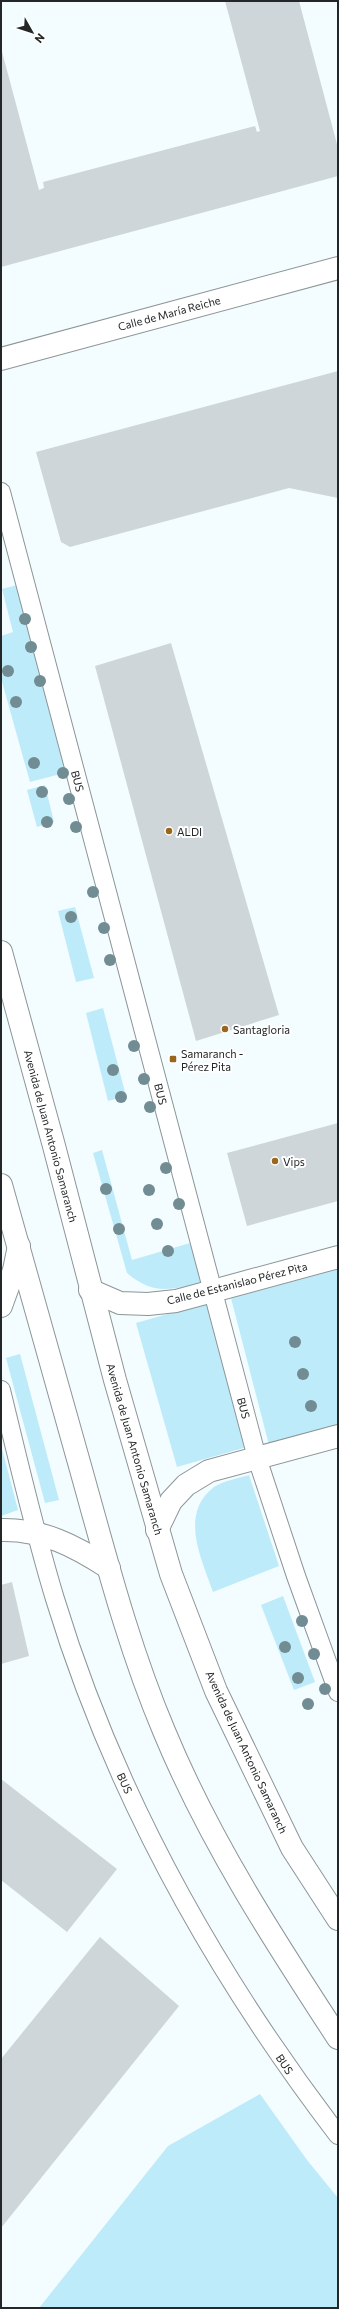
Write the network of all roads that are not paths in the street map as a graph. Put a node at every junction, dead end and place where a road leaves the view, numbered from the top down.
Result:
1 (338, 268) edge
2 (1, 359) edge
3 (1, 492) edge
4 (1, 952) edge
5 (1, 1185) edge
6 (19, 1246) junction
7 (338, 1257) edge
8 (90, 1290) junction
9 (213, 1291) junction
10 (1, 1306) edge
11 (1, 1390) edge
12 (338, 1436) edge
13 (258, 1458) junction
14 (1, 1530) edge
15 (157, 1530) junction
16 (37, 1532) junction
17 (109, 1568) junction
18 (338, 1692) edge
19 (338, 1919) edge
20 (338, 2038) edge
21 (338, 2135) edge

1 - 2 street, Calle de María Reiche
3 - 9 lane, BUS
4 - 8 street, Avenida de Juan Antonio Samaranch
5 - 6 street
6 - 10 street
6 - 17 street
7 - 9 street, Calle de Estanislao Pérez Pita
8 - 9 street, Calle de Estanislao Pérez Pita
8 - 15 street, Avenida de Juan Antonio Samaranch
9 - 13 lane, BUS
11 - 16 lane, BUS
12 - 13 street
13 - 15 street
13 - 18 lane, BUS
14 - 16 street
15 - 19 street, Avenida de Juan Antonio Samaranch
16 - 17 street
16 - 21 lane, BUS
17 - 20 street

